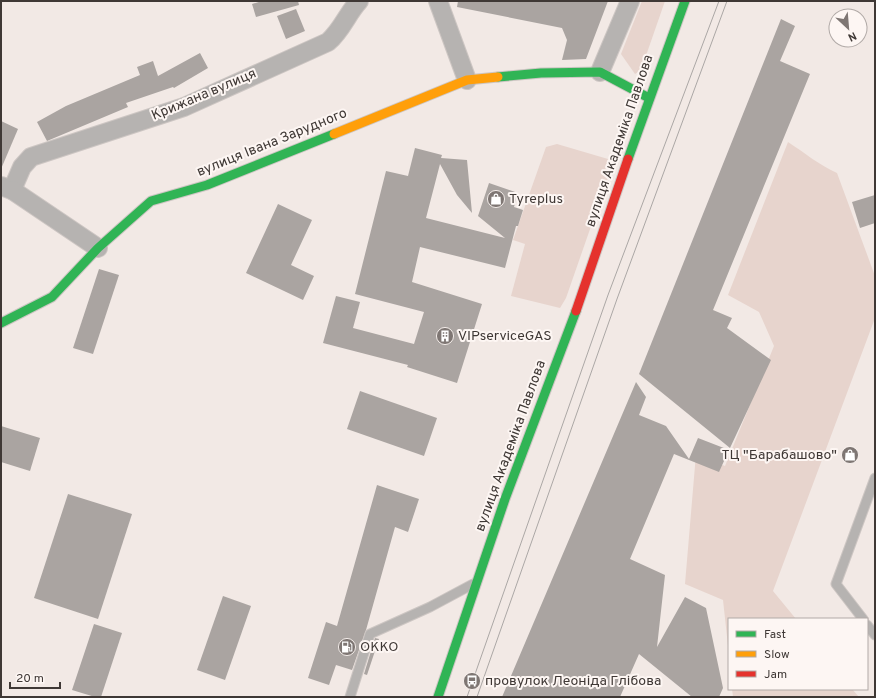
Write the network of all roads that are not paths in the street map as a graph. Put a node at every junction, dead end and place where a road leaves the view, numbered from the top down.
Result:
1 (359, 1) edge
2 (438, 1) edge
3 (630, 1) edge
4 (685, 1) edge
5 (600, 72) junction
6 (467, 80) junction
7 (649, 98) junction
8 (6, 188) edge
9 (98, 248) junction
10 (1, 323) edge
11 (875, 478) edge
12 (478, 581) junction
13 (862, 618) edge
14 (868, 626) edge
15 (875, 635) edge
16 (350, 697) edge
17 (438, 697) edge

1 - 8 street, Крижана вулиця
2 - 6 street
3 - 5 street
4 - 7 main road, вулиця Академіка Павлова
5 - 6 main road, вулиця Івана Зарудного
5 - 7 main road
6 - 9 main road, вулиця Івана Зарудного
7 - 12 main road, вулиця Академіка Павлова
8 - 9 street
9 - 10 main road, вулиця Івана Зарудного
11 - 13 lane
12 - 16 lane
12 - 17 main road, вулиця Академіка Павлова
14 - 15 lane

